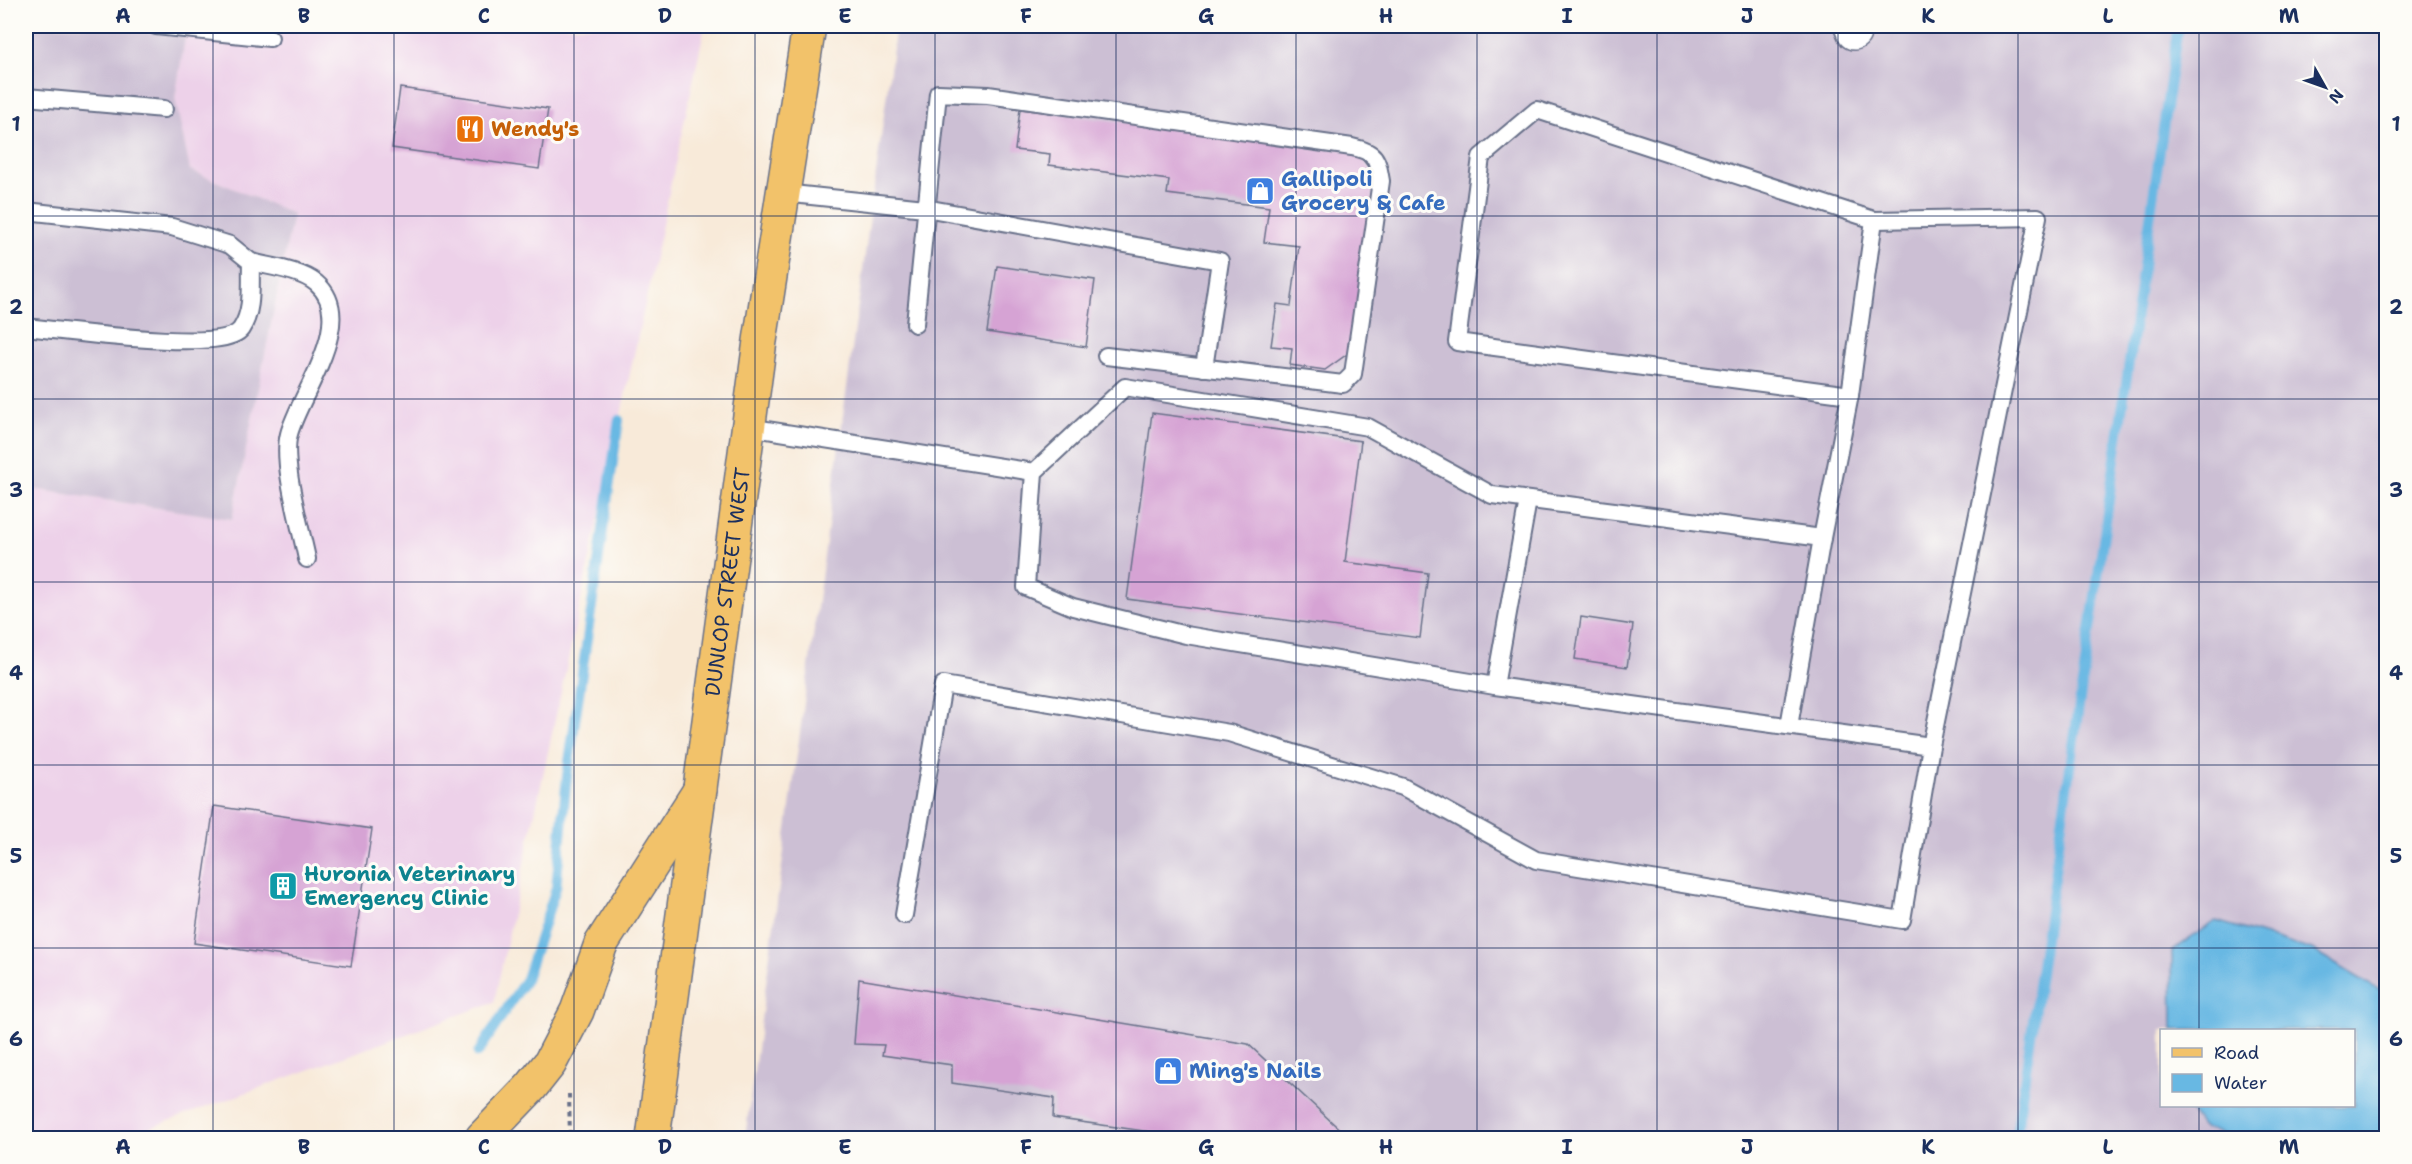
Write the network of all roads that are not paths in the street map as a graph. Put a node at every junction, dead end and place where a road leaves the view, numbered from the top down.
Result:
1 (156, 26) edge
2 (809, 26) edge
3 (270, 38) dead end
4 (26, 97) edge
5 (164, 109) dead end
6 (783, 193) junction
7 (925, 208) junction
8 (26, 211) edge
9 (1874, 220) junction
10 (251, 262) junction
11 (915, 324) dead end
12 (26, 327) edge
13 (1106, 356) dead end
14 (1204, 368) junction
15 (1850, 395) junction
16 (748, 427) junction
17 (1034, 472) junction
18 (1528, 500) junction
19 (1822, 538) junction
20 (307, 559) dead end
21 (1495, 686) junction
22 (1789, 726) junction
23 (1931, 746) junction
24 (700, 790) junction
25 (904, 915) dead end
26 (482, 1138) edge
27 (653, 1138) edge

1 - 3 lane
2 - 6 main road, DUNLOP STREET WEST
4 - 5 lane
6 - 7 lane
6 - 16 main road, DUNLOP STREET WEST
7 - 11 lane
7 - 14 lane
7 - 14 lane
8 - 10 lane
9 - 15 lane
9 - 15 lane
9 - 23 lane
10 - 12 lane
10 - 20 lane
13 - 14 lane
15 - 19 lane
16 - 17 lane
16 - 24 main road, DUNLOP STREET WEST
17 - 18 lane
17 - 21 lane
18 - 19 lane
18 - 21 lane
19 - 22 lane
21 - 22 lane
22 - 23 lane
23 - 25 lane
24 - 26 main road
24 - 27 main road, DUNLOP STREET WEST

